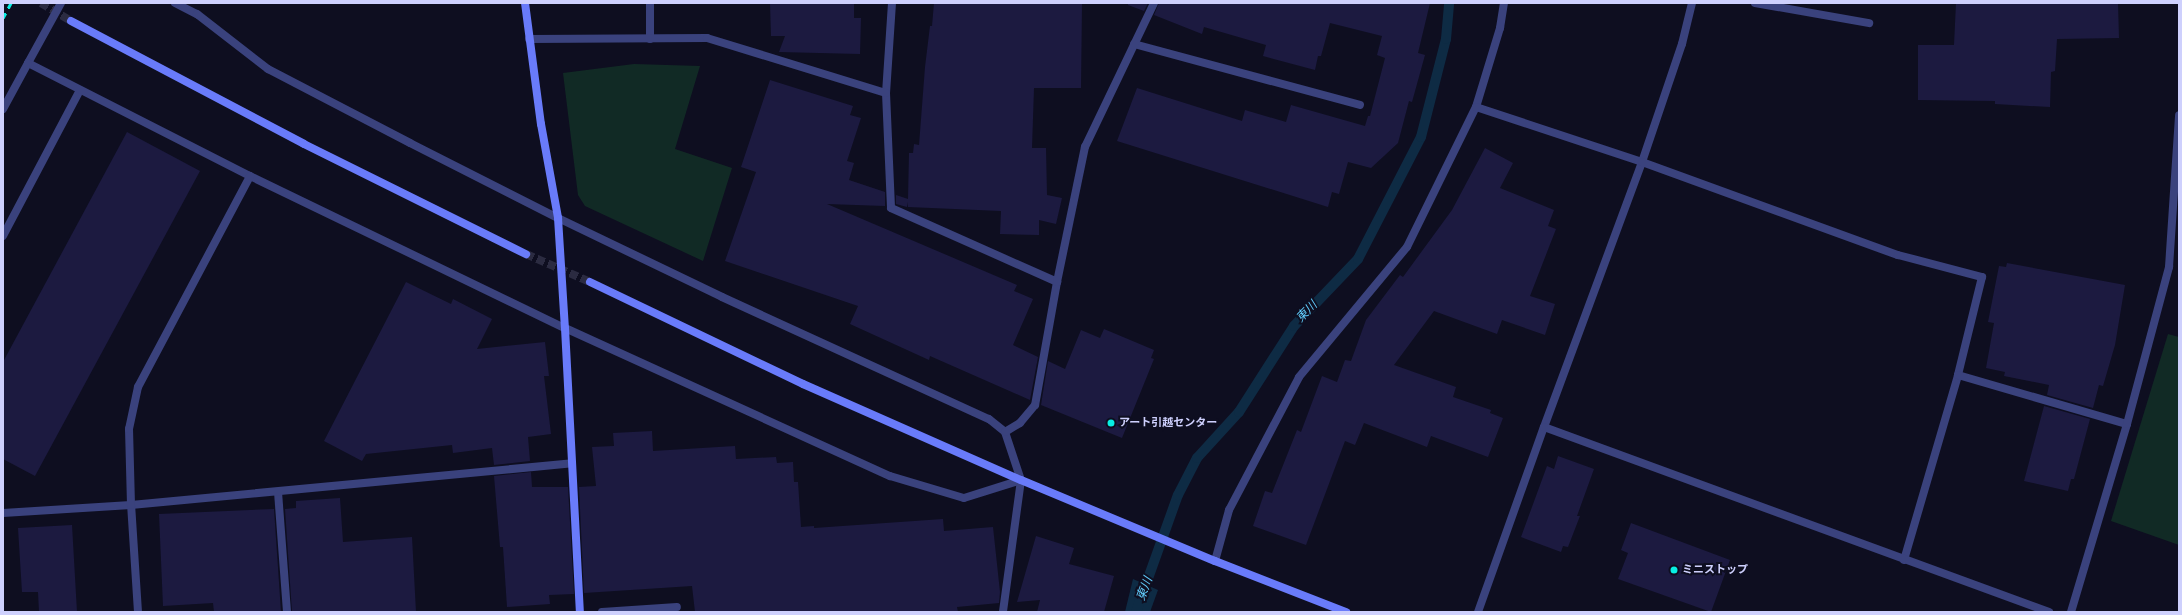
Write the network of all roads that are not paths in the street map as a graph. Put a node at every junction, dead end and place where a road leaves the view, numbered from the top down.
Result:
1 (61, 3) edge
2 (175, 3) edge
3 (525, 3) edge
4 (650, 3) edge
5 (892, 3) edge
6 (1154, 3) edge
7 (1504, 3) edge
8 (1692, 3) edge
9 (1755, 3) edge
10 (71, 21) tunnel mouth
11 (1868, 23) dead end
12 (529, 39) junction
13 (650, 39) junction
14 (1134, 44) junction
15 (28, 63) junction
16 (80, 90) junction
17 (886, 93) junction
18 (1360, 105) dead end
19 (1476, 107) junction
20 (3, 109) edge
21 (2179, 115) edge
22 (1642, 162) junction
23 (250, 176) junction
24 (558, 218) junction
25 (3, 236) edge
26 (526, 254) tunnel mouth
27 (590, 282) tunnel mouth
28 (1057, 282) junction
29 (565, 328) junction
30 (1958, 375) junction
31 (2127, 424) junction
32 (1544, 427) junction
33 (1005, 432) junction
34 (572, 462) junction
35 (1021, 480) junction
36 (278, 492) junction
37 (131, 505) junction
38 (3, 513) edge
39 (1904, 560) junction
40 (1215, 561) junction
41 (677, 607) dead end
42 (138, 612) edge
43 (287, 612) edge
44 (580, 612) edge
45 (602, 612) edge
46 (1003, 612) edge
47 (1346, 612) edge
48 (1478, 612) edge
49 (2049, 612) edge
50 (2071, 612) edge

1 - 15 street
2 - 24 street
3 - 12 street
4 - 13 street
5 - 17 street
6 - 14 street
7 - 19 street
8 - 22 street
9 - 11 street
10 - 26 street
12 - 13 street
12 - 24 street
13 - 17 street
14 - 18 street
14 - 28 street
15 - 16 street
15 - 20 street
16 - 23 street
16 - 25 street
17 - 28 street
19 - 22 street
19 - 40 street
21 - 31 street
22 - 30 street
22 - 32 street
23 - 29 street
23 - 37 street
24 - 29 street, bridge
24 - 33 street
27 - 35 street
28 - 33 street
29 - 34 street
29 - 35 street
30 - 31 street
30 - 39 street
31 - 50 street
32 - 39 street
32 - 48 street
33 - 35 street
34 - 36 street
34 - 44 street
35 - 40 street
35 - 46 street
36 - 37 street
36 - 43 street
37 - 38 street
37 - 42 street
39 - 49 street
40 - 47 street
41 - 45 street

